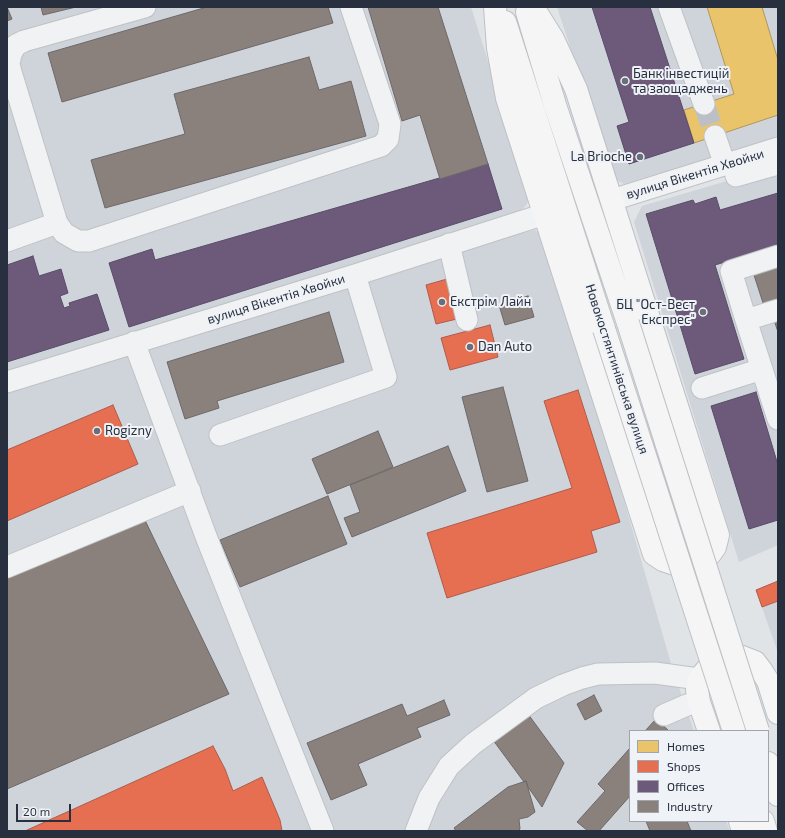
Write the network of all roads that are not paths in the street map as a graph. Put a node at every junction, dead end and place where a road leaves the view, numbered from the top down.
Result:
1 (146, 7) edge
2 (351, 7) edge
3 (495, 7) edge
4 (500, 7) edge
5 (525, 7) edge
6 (533, 7) edge
7 (669, 7) edge
8 (704, 104) tunnel mouth
9 (715, 136) tunnel mouth
10 (778, 148) edge
11 (778, 164) edge
12 (725, 165) junction
13 (654, 187) junction
14 (612, 200) junction
15 (545, 214) junction
16 (57, 223) junction
17 (7, 241) edge
18 (449, 244) junction
19 (778, 256) edge
20 (355, 275) junction
21 (778, 310) edge
22 (467, 320) dead end
23 (746, 320) junction
24 (134, 342) junction
25 (762, 369) junction
26 (7, 382) edge
27 (702, 388) dead end
28 (778, 418) edge
29 (220, 435) dead end
30 (190, 491) junction
31 (7, 567) edge
32 (699, 680) junction
33 (699, 702) junction
34 (778, 713) edge
35 (664, 715) dead end
36 (709, 730) edge
37 (734, 730) edge
38 (758, 730) edge
39 (769, 766) edge
40 (778, 794) edge
41 (323, 831) edge
42 (416, 831) edge

1 - 16 street
2 - 16 street
3 - 15 main road
4 - 37 main road, Новокостянтинівська вулиця, bridge
5 - 38 main road, Новокостянтинівська вулиця, bridge
6 - 14 main road
7 - 8 street
9 - 12 street
10 - 12 street, вулиця Вікентія Хвойки
11 - 13 street
12 - 13 street, вулиця Вікентія Хвойки
13 - 14 street, вулиця Вікентія Хвойки
14 - 15 main road
15 - 18 street, вулиця Вікентія Хвойки
16 - 17 street
18 - 20 street, вулиця Вікентія Хвойки
18 - 22 street
19 - 23 street
20 - 24 street, вулиця Вікентія Хвойки
20 - 29 street
21 - 23 street
23 - 25 street
24 - 26 street, вулиця Вікентія Хвойки
24 - 30 street
25 - 27 street
25 - 28 street
30 - 31 street
30 - 41 street
32 - 33 main road
32 - 34 main road
32 - 42 street
33 - 35 street
33 - 36 main road
39 - 40 main road

